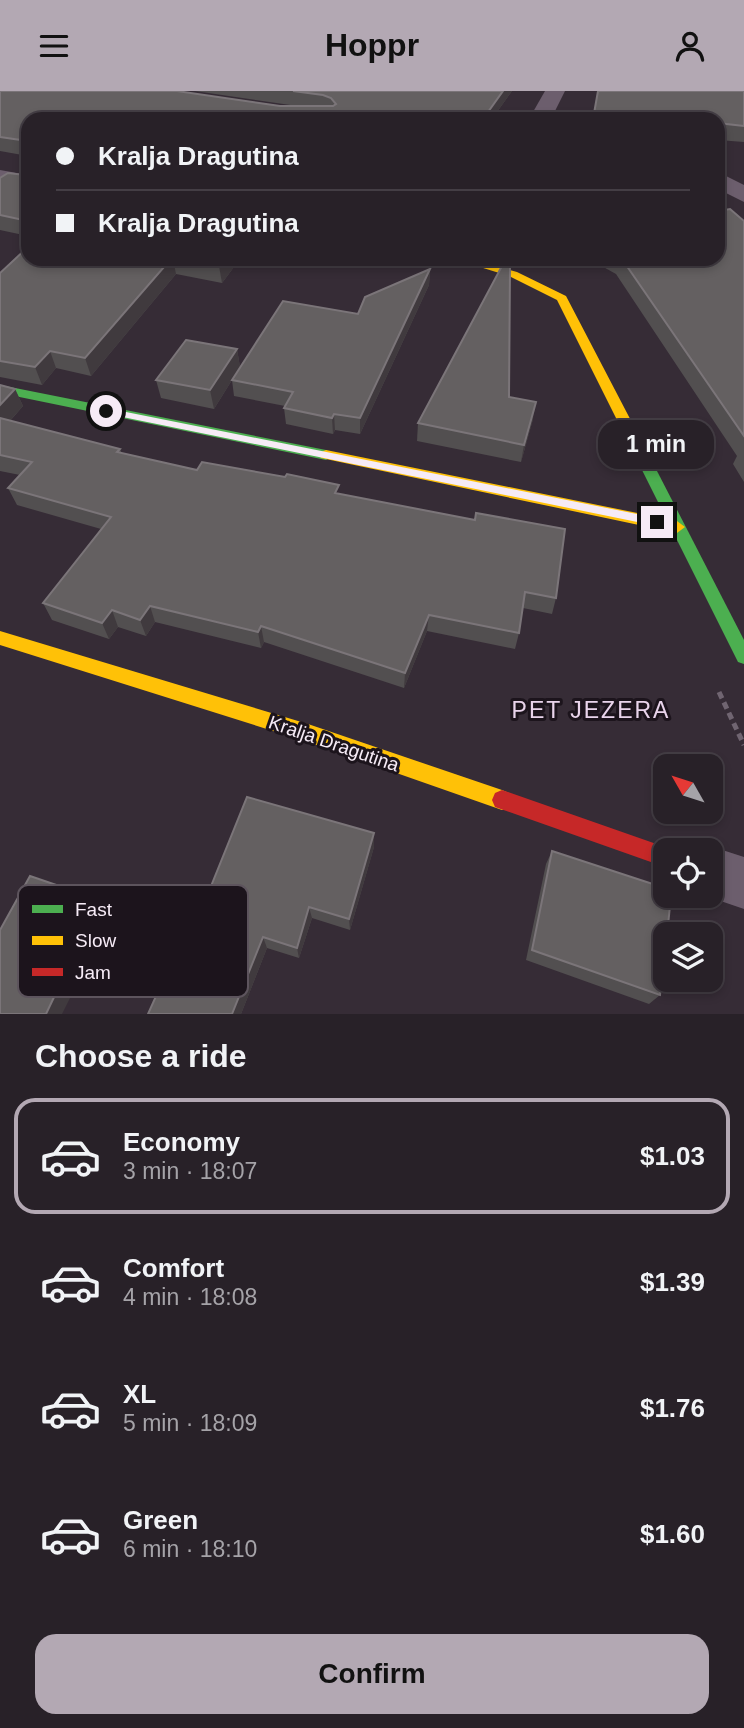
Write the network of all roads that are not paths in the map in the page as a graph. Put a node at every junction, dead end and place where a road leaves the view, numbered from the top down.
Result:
1 (555, 91) edge
2 (544, 112) edge
3 (0, 177) edge
4 (725, 179) edge
5 (744, 180) edge
6 (21, 181) edge
7 (725, 183) edge
8 (744, 195) edge
9 (492, 266) edge
10 (0, 389) edge
11 (677, 527) junction
12 (0, 638) edge
13 (744, 657) edge
14 (653, 853) edge
15 (723, 876) edge
16 (744, 883) edge

1 - 2 street
3 - 6 street
4 - 5 street
7 - 8 street
9 - 11 street
10 - 11 street
11 - 13 street
12 - 14 street, Kralja Dragutina
15 - 16 street

